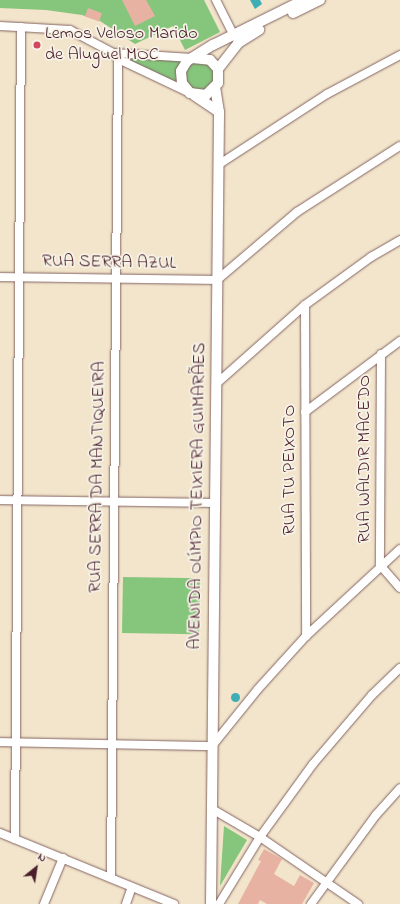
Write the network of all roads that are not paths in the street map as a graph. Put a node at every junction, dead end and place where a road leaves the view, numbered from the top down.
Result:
1 (216, 0) edge
2 (304, 0) edge
3 (319, 0) edge
4 (0, 26) edge
5 (21, 27) junction
6 (234, 36) junction
7 (120, 56) junction
8 (400, 56) edge
9 (192, 58) junction
10 (218, 69) junction
11 (216, 88) junction
12 (190, 93) junction
13 (218, 112) junction
14 (400, 146) edge
15 (218, 165) junction
16 (400, 240) edge
17 (0, 277) edge
18 (19, 277) junction
19 (116, 279) junction
20 (217, 280) junction
21 (305, 305) junction
22 (400, 341) edge
23 (381, 354) junction
24 (216, 384) junction
25 (305, 412) junction
26 (0, 500) edge
27 (17, 500) junction
28 (114, 501) junction
29 (215, 503) junction
30 (400, 549) edge
31 (380, 565) junction
32 (400, 588) edge
33 (306, 636) junction
34 (400, 668) edge
35 (0, 742) edge
36 (14, 742) junction
37 (111, 744) junction
38 (212, 746) junction
39 (400, 788) edge
40 (212, 809) junction
41 (0, 833) edge
42 (260, 837) junction
43 (15, 839) junction
44 (63, 858) junction
45 (111, 878) junction
46 (326, 882) junction
47 (132, 887) junction
48 (44, 904) edge
49 (126, 904) edge
50 (174, 904) edge
51 (211, 904) edge
52 (220, 904) edge
53 (311, 904) edge
54 (358, 904) edge

1 - 6 street
2 - 6 street
3 - 10 street
4 - 5 street
5 - 7 street
5 - 18 street
6 - 9 street
7 - 9 street
7 - 12 street
7 - 19 street, RUA SERRA DA MANTIQUEIRA
8 - 15 street
9 - 10 street
9 - 12 street
10 - 11 street
11 - 12 street
11 - 13 street, AVENIDA OLÍMPIO TEIXIERA GUIMARÃES
12 - 13 street
13 - 15 street, AVENIDA OLÍMPIO TEIXIERA GUIMARÃES
14 - 20 street
15 - 20 street, AVENIDA OLÍMPIO TEIXIERA GUIMARÃES
16 - 21 street
17 - 18 street, RUA SERRA AZUL
18 - 19 street, RUA SERRA AZUL
18 - 27 street
19 - 20 street, RUA SERRA AZUL
19 - 28 street, RUA SERRA DA MANTIQUEIRA
20 - 24 street, AVENIDA OLÍMPIO TEIXIERA GUIMARÃES
21 - 24 street
21 - 25 street, RUA TU PEIXOTO
22 - 23 street
23 - 25 street
23 - 31 street, RUA WALDIR MACEDO
24 - 29 street, AVENIDA OLÍMPIO TEIXIERA GUIMARÃES
25 - 33 street, RUA TU PEIXOTO
26 - 27 street
27 - 28 street
27 - 36 street
28 - 29 street
28 - 37 street, RUA SERRA DA MANTIQUEIRA
29 - 38 street, AVENIDA OLÍMPIO TEIXIERA GUIMARÃES
30 - 31 street
31 - 32 street
31 - 33 street
33 - 38 street
34 - 42 street
35 - 36 street
36 - 37 street
36 - 43 street
37 - 38 street
37 - 45 street, RUA SERRA DA MANTIQUEIRA
38 - 40 street, AVENIDA OLÍMPIO TEIXIERA GUIMARÃES
39 - 46 street
40 - 42 street
40 - 51 street, AVENIDA OLÍMPIO TEIXIERA GUIMARÃES
41 - 43 street
42 - 46 street
42 - 52 street
43 - 44 street
44 - 45 street
44 - 48 street
45 - 47 street
46 - 53 street
46 - 54 street
47 - 49 street
47 - 50 street

